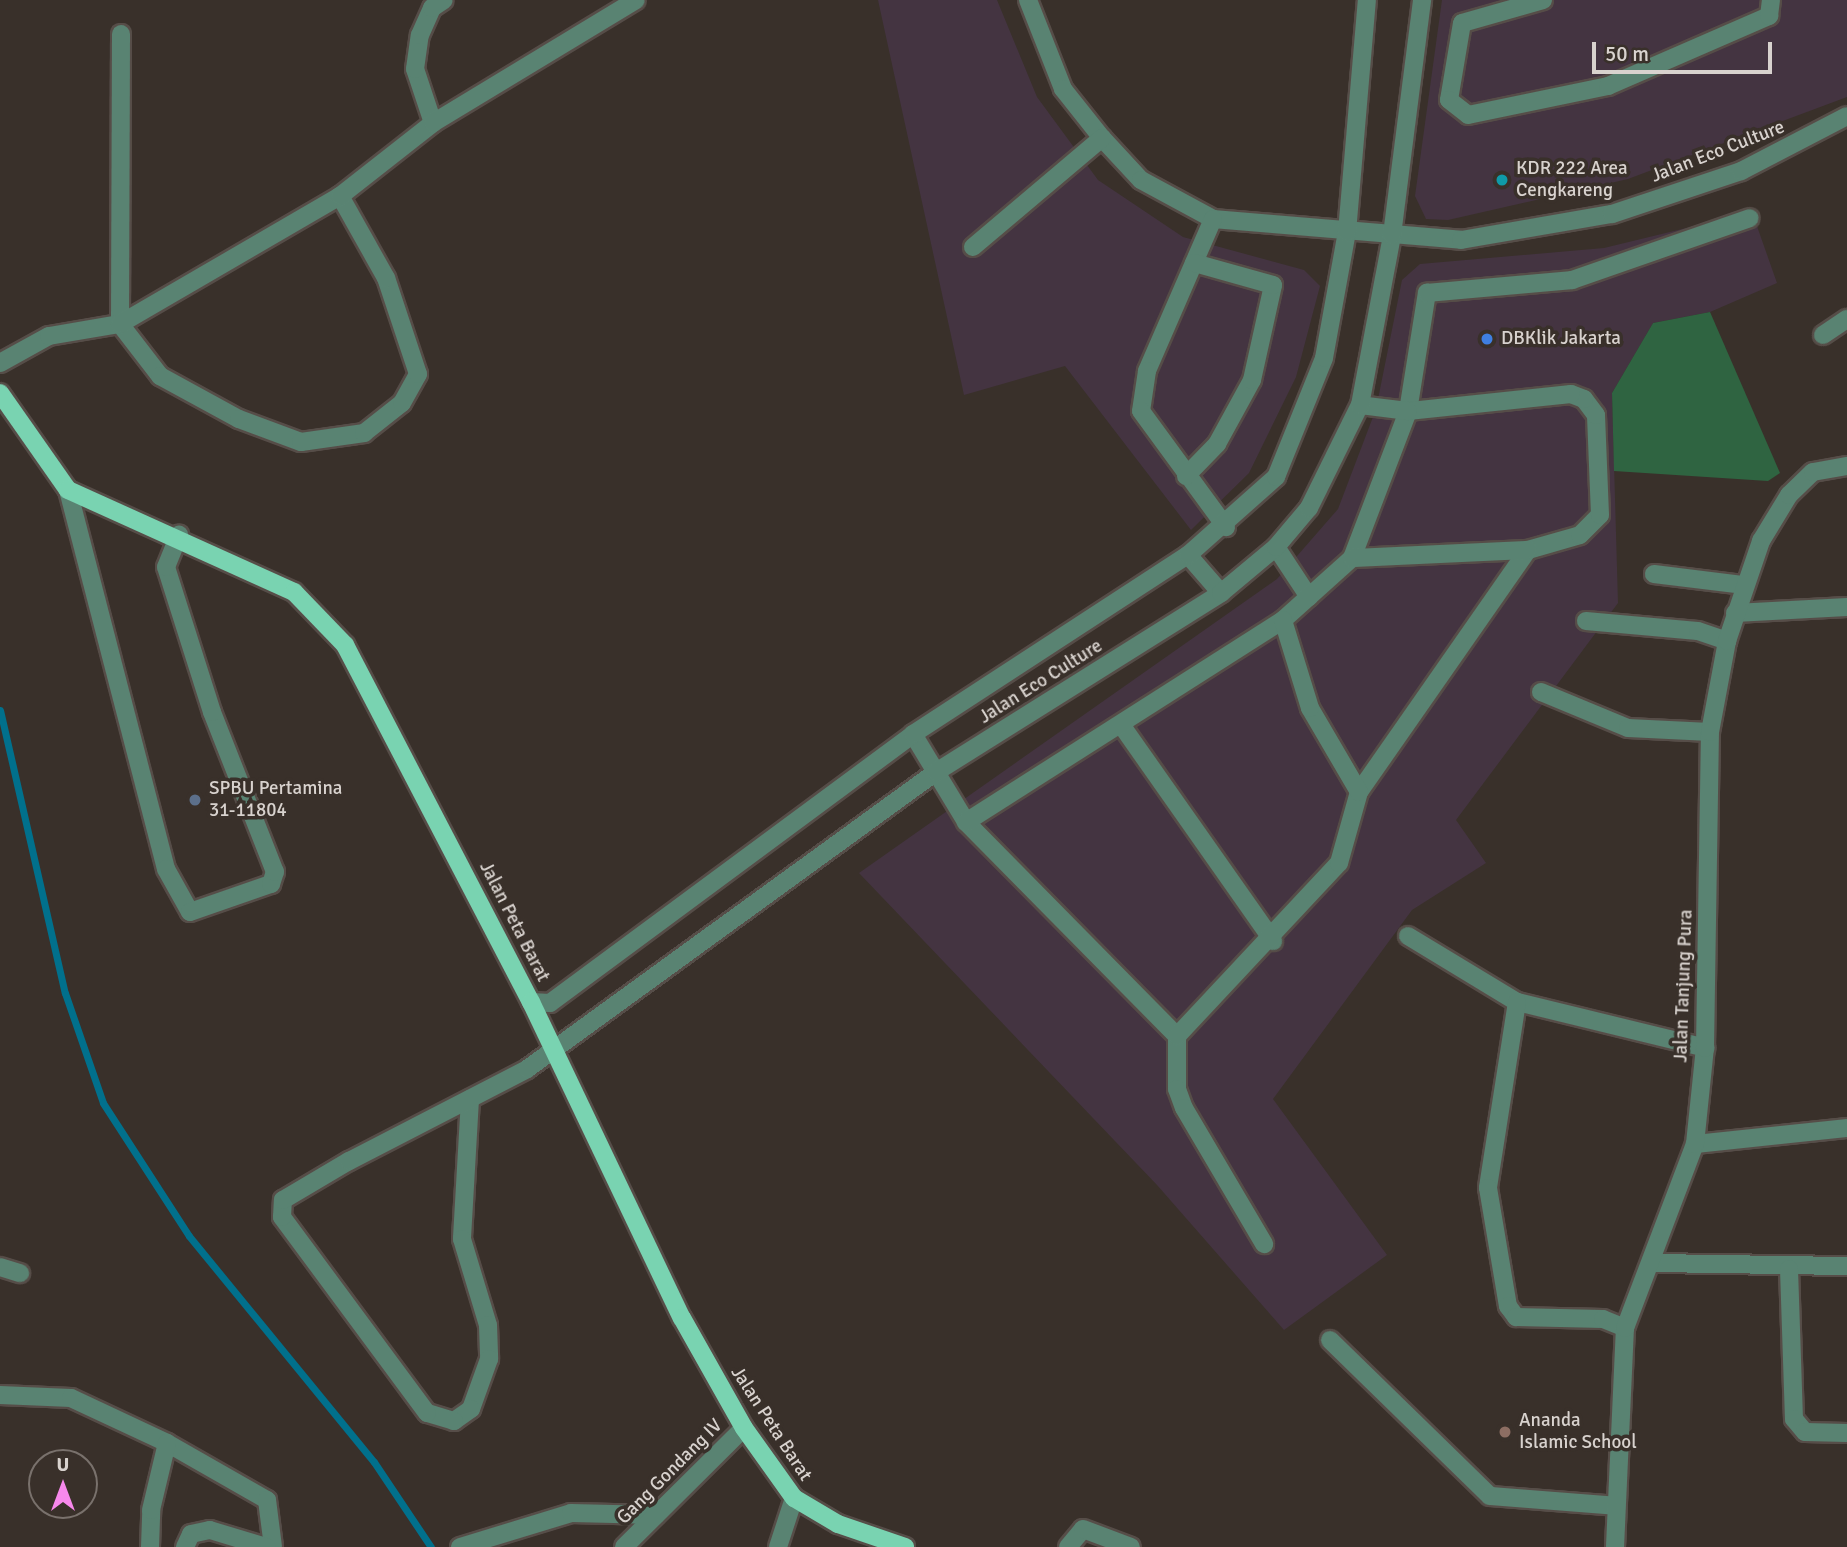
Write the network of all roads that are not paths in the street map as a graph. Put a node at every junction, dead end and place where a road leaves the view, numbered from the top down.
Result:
1 (444, 0) edge
2 (636, 0) edge
3 (1028, 0) edge
4 (1367, 0) edge
5 (1422, 0) edge
6 (1544, 0) edge
7 (1771, 0) edge
8 (121, 34) dead end
9 (1847, 116) edge
10 (433, 123) junction
11 (1102, 138) junction
12 (340, 196) junction
13 (1750, 218) dead end
14 (1213, 219) junction
15 (1347, 232) junction
16 (1392, 235) junction
17 (973, 247) dead end
18 (1194, 263) junction
19 (1847, 319) edge
20 (120, 324) junction
21 (1823, 335) dead end
22 (0, 363) edge
23 (0, 393) edge
24 (1360, 405) junction
25 (1408, 411) junction
26 (1847, 466) edge
27 (1186, 476) junction
28 (68, 490) junction
29 (1226, 527) junction
30 (179, 535) junction
31 (1276, 547) junction
32 (1528, 550) junction
33 (1188, 555) junction
34 (1352, 558) junction
35 (1654, 574) dead end
36 (1744, 585) junction
37 (1221, 593) junction
38 (1309, 597) junction
39 (1847, 607) edge
40 (1735, 613) junction
41 (1283, 620) junction
42 (1586, 621) dead end
43 (1727, 641) junction
44 (1541, 692) dead end
45 (1122, 726) junction
46 (1710, 733) junction
47 (913, 734) junction
48 (936, 772) junction
49 (1359, 792) junction
50 (966, 822) junction
51 (1408, 936) dead end
52 (1273, 941) junction
53 (531, 1002) junction
54 (1517, 1002) junction
55 (1177, 1036) junction
56 (1705, 1048) junction
57 (552, 1050) junction
58 (470, 1100) junction
59 (1847, 1128) edge
60 (1695, 1144) junction
61 (1264, 1244) dead end
62 (1654, 1263) junction
63 (0, 1266) edge
64 (1847, 1266) edge
65 (1789, 1269) junction
66 (20, 1273) dead end
67 (1625, 1328) junction
68 (1330, 1340) dead end
69 (0, 1395) edge
70 (744, 1428) junction
71 (1847, 1433) edge
72 (167, 1443) junction
73 (794, 1498) junction
74 (1616, 1506) junction
75 (656, 1515) junction
76 (463, 1546) edge
77 (150, 1547) edge
78 (185, 1547) edge
79 (266, 1547) edge
80 (273, 1547) edge
81 (624, 1547) edge
82 (778, 1547) edge
83 (905, 1547) edge
84 (1068, 1547) edge
85 (1131, 1547) edge
86 (1615, 1547) edge

1 - 10 street
2 - 10 street
3 - 11 street, Jalan Eco Culture
4 - 15 street, Jalan Eco Culture
5 - 16 street, Jalan Eco Culture
6 - 7 street
8 - 20 street
9 - 16 street, Jalan Eco Culture
10 - 12 street
11 - 14 street, Jalan Eco Culture
11 - 17 street
12 - 20 street
12 - 20 street
13 - 25 street
14 - 15 street, Jalan Eco Culture
14 - 18 street
15 - 16 street, Jalan Eco Culture
15 - 29 street, Jalan Eco Culture
16 - 24 street, Jalan Eco Culture
18 - 27 street
18 - 27 street
19 - 21 street
20 - 22 street
23 - 28 main road
24 - 25 street
24 - 31 street, Jalan Eco Culture
25 - 32 street
25 - 34 street
26 - 36 street, Jalan Tanjung Pura
27 - 29 street
28 - 30 main road, Jalan Peta Barat
28 - 30 street
29 - 33 street, Jalan Eco Culture
30 - 53 main road, Jalan Peta Barat
31 - 37 street, Jalan Eco Culture
31 - 38 street
32 - 34 street
32 - 49 street
33 - 37 street
33 - 47 street, Jalan Eco Culture
34 - 38 street
35 - 36 street
36 - 40 street, Jalan Tanjung Pura
37 - 48 street, Jalan Eco Culture
38 - 41 street
39 - 40 street
40 - 43 street, Jalan Tanjung Pura
41 - 45 street
41 - 49 street
42 - 43 street
43 - 46 street, Jalan Tanjung Pura
44 - 46 street
45 - 50 street
45 - 52 street
46 - 56 street, Jalan Tanjung Pura
47 - 48 street
47 - 53 street, Jalan Eco Culture
48 - 50 street
48 - 57 street, Jalan Eco Culture
49 - 52 street
50 - 55 street
51 - 54 street
52 - 55 street
53 - 57 main road, Jalan Peta Barat
54 - 56 street
54 - 67 street
55 - 61 street
56 - 60 street, Jalan Tanjung Pura
57 - 58 street, Jalan Eco Culture
57 - 70 main road, Jalan Peta Barat
58 - 58 street, Jalan Eco Culture
59 - 60 street
60 - 62 street, Jalan Tanjung Pura
62 - 65 street
62 - 67 street, Jalan Tanjung Pura
63 - 66 street
64 - 65 street
65 - 71 street
67 - 74 street, Jalan Tanjung Pura
68 - 74 street
69 - 72 street
70 - 73 main road, Jalan Peta Barat
70 - 75 street, Gang Gondang IV
72 - 77 street
72 - 80 street
73 - 82 street
73 - 83 main road, Jalan Peta Barat
74 - 86 street, Jalan Tanjung Pura
75 - 76 street
75 - 81 street, Gang Gondang IV
78 - 79 street
84 - 85 street

